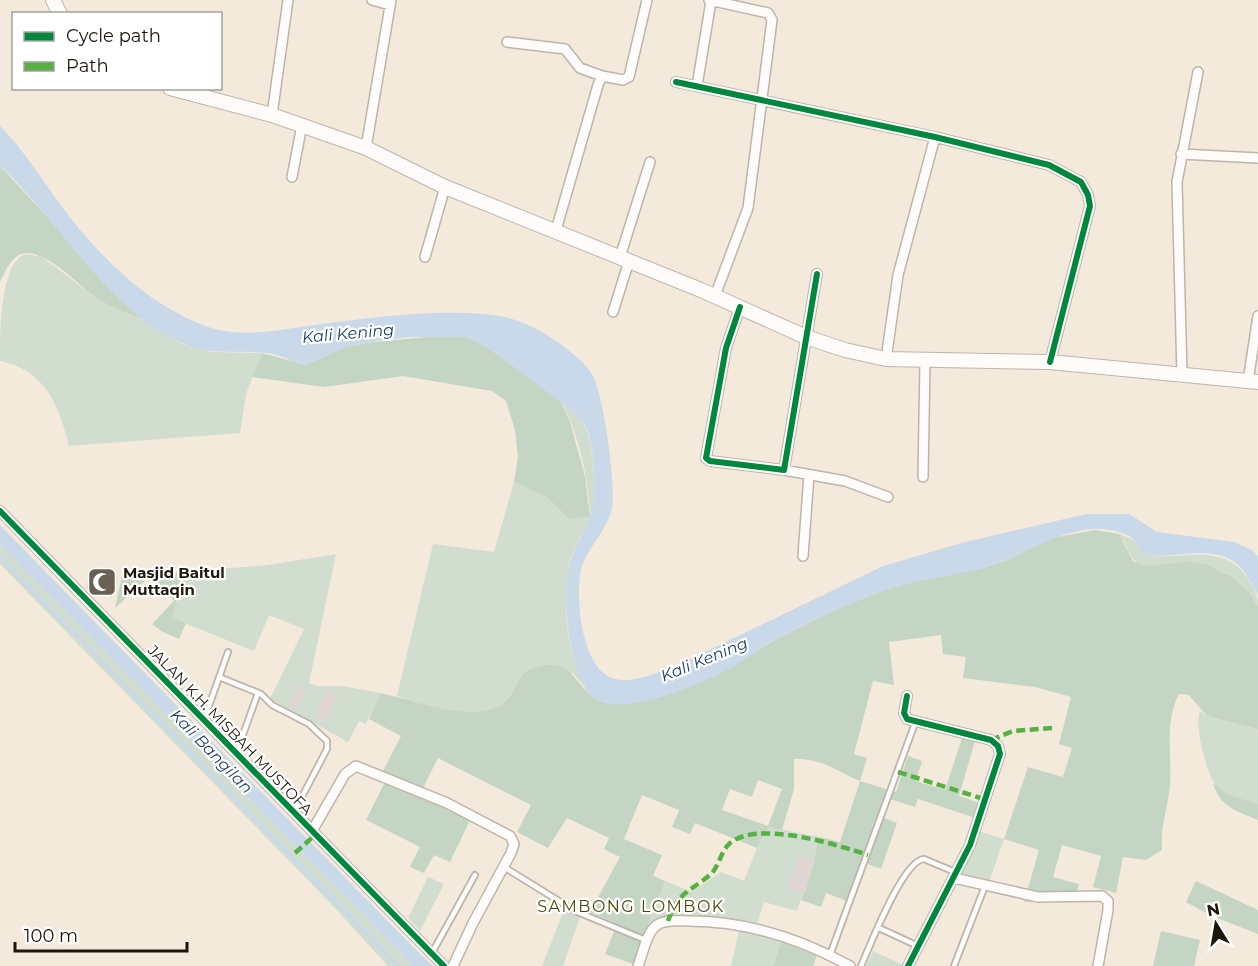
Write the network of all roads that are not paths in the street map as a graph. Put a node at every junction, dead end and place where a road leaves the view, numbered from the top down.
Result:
1 (288, 0) edge
2 (372, 0) edge
3 (647, 0) edge
4 (710, 0) edge
5 (391, 3) edge
6 (507, 42) dead end
7 (1198, 72) dead end
8 (602, 76) junction
9 (676, 82) dead end
10 (697, 86) junction
11 (178, 90) edge
12 (760, 100) junction
13 (272, 115) junction
14 (302, 125) junction
15 (935, 136) junction
16 (366, 148) junction
17 (1181, 154) junction
18 (1258, 158) edge
19 (650, 162) dead end
20 (292, 177) dead end
21 (444, 187) junction
22 (556, 230) junction
23 (425, 257) dead end
24 (624, 259) junction
25 (817, 274) dead end
26 (716, 296) junction
27 (740, 307) junction
28 (613, 312) dead end
29 (1258, 316) edge
30 (806, 337) junction
31 (886, 359) junction
32 (925, 362) junction
33 (1050, 362) junction
34 (1182, 374) junction
35 (1253, 381) edge
36 (784, 470) junction
37 (809, 475) junction
38 (922, 477) dead end
39 (888, 497) dead end
40 (0, 511) edge
41 (803, 556) dead end
42 (228, 652) dead end
43 (219, 677) junction
44 (258, 693) junction
45 (907, 696) dead end
46 (204, 720) junction
47 (915, 723) junction
48 (236, 754) junction
49 (294, 813) junction
50 (312, 831) junction
51 (504, 867) junction
52 (475, 875) dead end
53 (955, 875) junction
54 (985, 886) junction
55 (879, 928) junction
56 (648, 941) junction
57 (918, 946) junction
58 (432, 953) junction
59 (830, 955) junction
60 (444, 966) edge
61 (453, 966) edge
62 (638, 966) edge
63 (850, 966) edge
64 (861, 966) edge
65 (908, 966) edge
66 (954, 966) edge
67 (1098, 966) edge

1 - 13 street
2 - 5 street
3 - 8 street
4 - 10 street
4 - 12 street
5 - 16 street
6 - 8 street
7 - 17 street
8 - 22 street
9 - 10 street
10 - 12 street
11 - 13 main road
12 - 15 street
12 - 26 street
13 - 14 main road
14 - 16 main road
14 - 20 street
15 - 31 street
15 - 33 street
16 - 21 main road
17 - 18 street
17 - 34 street
19 - 24 street
21 - 22 main road
21 - 23 street
22 - 24 main road
24 - 26 main road
24 - 28 street
25 - 30 street
26 - 27 main road
27 - 30 main road
27 - 36 street
29 - 35 street
30 - 31 main road
30 - 36 street
31 - 32 main road
32 - 33 main road
32 - 38 street
33 - 34 main road
34 - 35 main road
36 - 37 street
37 - 39 street
37 - 41 street
40 - 46 street, JALAN K.H. MISBAH MUSTOFA
42 - 43 lane
43 - 44 lane
43 - 46 lane
44 - 48 lane
44 - 49 lane
45 - 47 street
46 - 48 street, JALAN K.H. MISBAH MUSTOFA
47 - 53 street
47 - 59 lane
48 - 49 street, JALAN K.H. MISBAH MUSTOFA
49 - 50 street, JALAN K.H. MISBAH MUSTOFA
50 - 51 street
50 - 58 street, JALAN K.H. MISBAH MUSTOFA
51 - 56 lane
51 - 61 street
52 - 58 lane
53 - 54 street
53 - 55 lane
53 - 57 street
54 - 66 lane
54 - 67 street
55 - 57 lane
55 - 64 lane
56 - 59 street
56 - 62 street
57 - 65 street
58 - 60 street, JALAN K.H. MISBAH MUSTOFA
59 - 63 street

